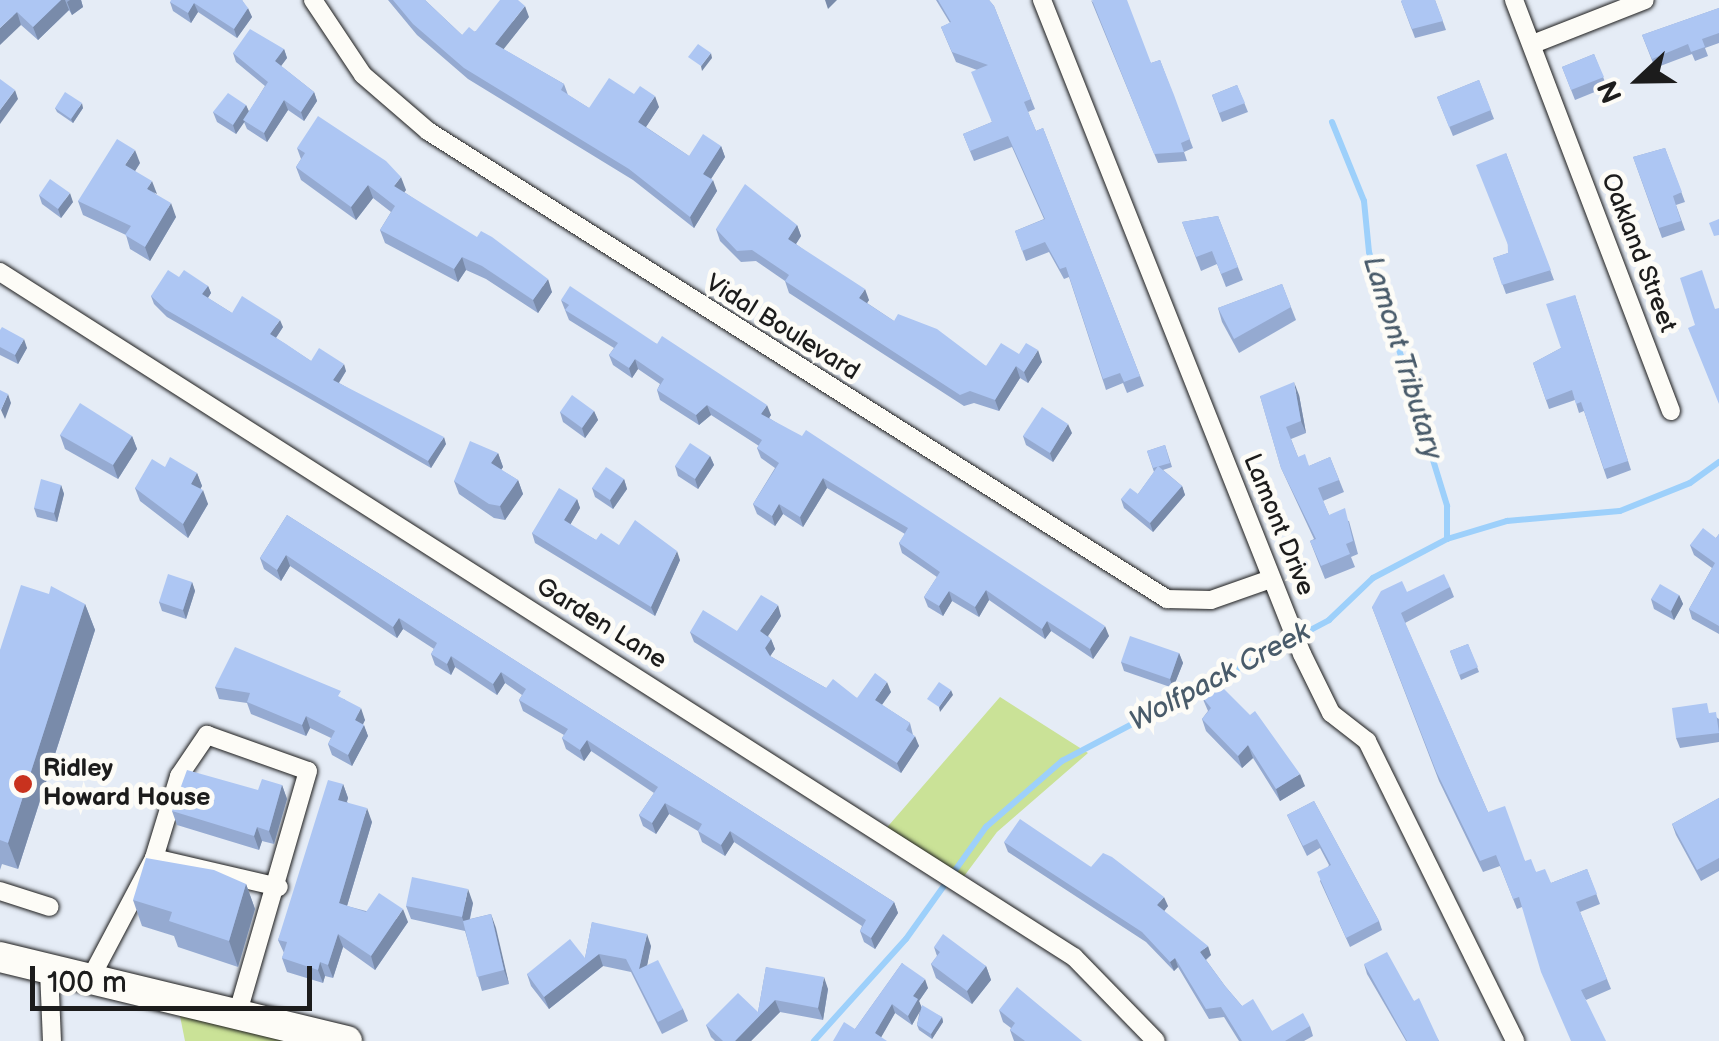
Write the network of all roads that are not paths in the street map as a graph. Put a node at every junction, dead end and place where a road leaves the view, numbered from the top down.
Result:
1 (314, 0) edge
2 (1042, 0) edge
3 (1514, 0) edge
4 (1646, 0) edge
5 (1533, 44) junction
6 (0, 272) edge
7 (1671, 411) dead end
8 (1272, 580) junction
9 (154, 858) junction
10 (279, 888) junction
11 (0, 890) edge
12 (50, 907) dead end
13 (0, 957) edge
14 (49, 970) junction
15 (89, 980) junction
16 (237, 1016) junction
17 (52, 1041) edge
18 (347, 1041) edge
19 (1156, 1041) edge
20 (1516, 1041) edge

1 - 8 street, Vidal Boulevard
2 - 8 street, Lamont Drive
3 - 5 street, Oakland Street
4 - 5 street
5 - 7 street, Oakland Street
6 - 19 street, Garden Lane
8 - 20 street, Lamont Drive
9 - 10 street
9 - 10 street
9 - 15 street
10 - 16 street
11 - 12 street
13 - 14 highway
14 - 15 highway
14 - 17 street
15 - 16 highway
16 - 18 highway

